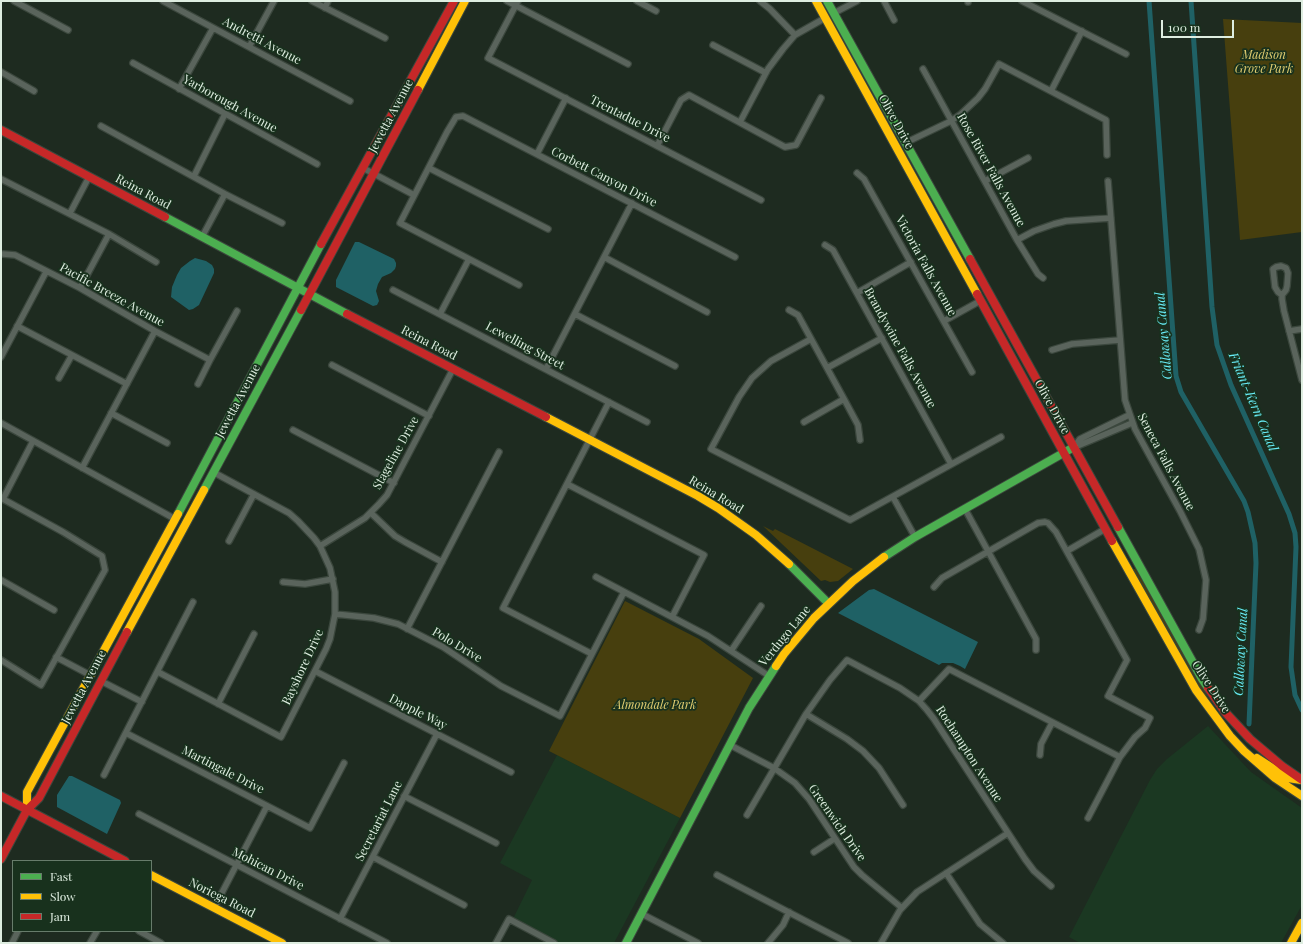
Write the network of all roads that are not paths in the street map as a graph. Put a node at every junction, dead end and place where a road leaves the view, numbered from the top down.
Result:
1 (14, 1) edge
2 (163, 1) edge
3 (274, 1) edge
4 (312, 1) edge
5 (328, 1) edge
6 (454, 1) edge
7 (465, 1) edge
8 (507, 1) edge
9 (637, 1) edge
10 (760, 1) edge
11 (816, 1) edge
12 (820, 1) edge
13 (827, 1) edge
14 (857, 1) edge
15 (884, 1) edge
16 (1022, 1) edge
17 (517, 3) edge
18 (325, 8) junction
19 (656, 11) dead end
20 (834, 14) junction
21 (825, 18) junction
22 (894, 20) dead end
23 (213, 28) junction
24 (68, 30) dead end
25 (1082, 31) junction
26 (795, 35) junction
27 (384, 38) dead end
28 (713, 45) dead end
29 (249, 47) junction
30 (854, 50) junction
31 (1126, 54) dead end
32 (133, 63) dead end
33 (628, 64) dead end
34 (923, 69) dead end
35 (1, 72) edge
36 (766, 73) junction
37 (180, 89) junction
38 (34, 91) dead end
39 (1051, 91) junction
40 (566, 98) junction
41 (822, 98) dead end
42 (350, 100) dead end
43 (876, 111) junction
44 (225, 114) junction
45 (951, 121) junction
46 (740, 122) junction
47 (101, 126) dead end
48 (1, 130) edge
49 (905, 143) junction
50 (658, 146) junction
51 (537, 154) junction
52 (1108, 155) dead end
53 (1028, 158) dead end
54 (317, 164) dead end
55 (363, 168) junction
56 (429, 168) junction
57 (376, 171) junction
58 (857, 173) dead end
59 (89, 176) junction
60 (194, 176) junction
61 (2, 179) edge
62 (985, 181) junction
63 (1108, 181) dead end
64 (225, 194) junction
65 (414, 195) junction
66 (762, 200) dead end
67 (632, 203) junction
68 (70, 213) junction
69 (1111, 218) junction
70 (282, 223) dead end
71 (548, 229) dead end
72 (109, 234) junction
73 (202, 237) junction
74 (1017, 240) junction
75 (825, 245) dead end
76 (3, 254) dead end
77 (604, 257) junction
78 (735, 257) dead end
79 (469, 259) junction
80 (156, 262) dead end
81 (911, 262) junction
82 (46, 272) junction
83 (1043, 278) dead end
84 (519, 285) dead end
85 (297, 287) junction
86 (80, 288) junction
87 (393, 290) dead end
88 (857, 293) junction
89 (310, 294) junction
90 (1282, 295) junction
91 (980, 301) junction
92 (789, 310) dead end
93 (237, 311) dead end
94 (707, 312) dead end
95 (440, 314) junction
96 (574, 314) junction
97 (944, 321) junction
98 (17, 326) junction
99 (1008, 329) junction
100 (1302, 329) edge
101 (155, 331) junction
102 (1289, 331) junction
103 (882, 338) junction
104 (811, 339) junction
105 (1120, 340) junction
106 (1052, 350) dead end
107 (72, 355) junction
108 (1, 356) edge
109 (210, 360) junction
110 (332, 366) dead end
111 (675, 366) dead end
112 (827, 368) junction
113 (453, 369) junction
114 (546, 369) junction
115 (972, 372) dead end
116 (58, 378) dead end
117 (1302, 380) edge
118 (127, 384) junction
119 (198, 384) dead end
120 (844, 400) junction
121 (609, 402) junction
122 (111, 413) junction
123 (1129, 415) junction
124 (429, 416) junction
125 (228, 421) junction
126 (647, 422) dead end
127 (804, 422) dead end
128 (1, 423) edge
129 (1132, 423) junction
130 (293, 430) dead end
131 (1001, 437) dead end
132 (589, 439) junction
133 (860, 440) dead end
134 (33, 441) junction
135 (167, 443) dead end
136 (1074, 448) junction
137 (499, 452) dead end
138 (1064, 453) junction
139 (952, 464) junction
140 (82, 468) junction
141 (213, 472) junction
142 (394, 483) junction
143 (567, 484) junction
144 (254, 494) junction
145 (893, 496) junction
146 (2, 499) edge
147 (965, 509) junction
148 (371, 513) junction
149 (175, 519) junction
150 (1105, 529) junction
151 (915, 537) junction
152 (229, 541) dead end
153 (320, 546) junction
154 (1067, 551) junction
155 (988, 552) junction
156 (166, 560) junction
157 (442, 562) junction
158 (1137, 563) junction
159 (596, 577) dead end
160 (333, 579) junction
161 (1, 580) edge
162 (283, 582) dead end
163 (934, 587) dead end
164 (624, 592) junction
165 (193, 602) dead end
166 (828, 603) junction
167 (761, 606) dead end
168 (54, 610) dead end
169 (335, 614) junction
170 (672, 617) junction
171 (407, 629) junction
172 (116, 630) junction
173 (1199, 630) dead end
174 (254, 634) dead end
175 (1036, 650) dead end
176 (731, 651) junction
177 (592, 654) junction
178 (56, 657) junction
179 (1, 660) edge
180 (315, 671) junction
181 (158, 672) junction
182 (90, 675) junction
183 (768, 676) junction
184 (101, 681) junction
185 (142, 702) junction
186 (919, 702) junction
187 (218, 704) junction
188 (806, 714) junction
189 (79, 722) junction
190 (1052, 722) junction
191 (126, 733) junction
192 (437, 734) junction
193 (730, 745) junction
194 (1040, 755) dead end
195 (1120, 757) junction
196 (1251, 757) junction
197 (344, 763) dead end
198 (774, 768) junction
199 (511, 772) dead end
200 (104, 776) dead end
201 (1302, 780) edge
202 (1, 796) edge
203 (404, 796) junction
204 (1302, 796) edge
205 (267, 806) junction
206 (903, 806) dead end
207 (27, 810) junction
208 (139, 814) dead end
209 (747, 815) dead end
210 (1088, 818) dead end
211 (1008, 833) junction
212 (834, 839) junction
213 (496, 843) dead end
214 (814, 852) dead end
215 (373, 857) junction
216 (1, 859) edge
217 (123, 860) edge
218 (236, 865) junction
219 (946, 873) junction
220 (717, 875) dead end
221 (152, 876) edge
222 (1051, 886) dead end
223 (464, 905) dead end
224 (214, 908) junction
225 (902, 908) junction
226 (789, 912) junction
227 (642, 914) junction
228 (340, 919) junction
229 (1302, 923) edge
230 (18, 932) edge
231 (96, 932) edge
232 (141, 932) edge
233 (12, 943) edge
234 (90, 943) edge
235 (161, 943) edge
236 (282, 943) edge
237 (386, 943) edge
238 (496, 943) edge
239 (554, 943) edge
240 (626, 943) edge
241 (698, 943) edge
242 (768, 943) edge
243 (848, 943) edge
244 (881, 943) edge
245 (1003, 943) edge
246 (1292, 943) edge

1 - 24 street
2 - 23 street, Andretti Avenue
3 - 29 street
4 - 18 street
5 - 18 street
6 - 55 street, Jewetta Avenue
7 - 57 street, Jewetta Avenue
8 - 17 street
9 - 19 street
10 - 26 street
11 - 21 street, Olive Drive
12 - 20 street
13 - 20 street, Olive Drive
14 - 20 street
15 - 22 street
16 - 25 street
17 - 33 street
17 - 40 street, Trentadue Drive
18 - 27 street
20 - 30 street, Olive Drive
21 - 26 street
21 - 30 street
21 - 43 street, Olive Drive
23 - 29 street, Andretti Avenue
23 - 37 street
25 - 31 street
25 - 39 street
26 - 36 street
28 - 36 street
29 - 42 street, Andretti Avenue
30 - 49 street, Olive Drive
32 - 37 street, Yarborough Avenue
34 - 45 street, Rose River Falls Avenue
35 - 38 street
36 - 46 street
37 - 44 street, Yarborough Avenue
39 - 45 street
39 - 52 street
40 - 50 street, Trentadue Drive
40 - 51 street
41 - 46 street
43 - 49 street
43 - 91 street, Olive Drive
44 - 54 street, Yarborough Avenue
44 - 60 street
45 - 49 street
45 - 62 street, Rose River Falls Avenue
46 - 50 street
47 - 60 street
48 - 59 street, Reina Road
49 - 99 street, Olive Drive
50 - 66 street, Trentadue Drive
51 - 56 street, Corbett Canyon Drive
51 - 67 street, Corbett Canyon Drive
53 - 62 street
55 - 57 street
55 - 85 street, Jewetta Avenue
56 - 65 street
56 - 71 street
57 - 65 street
57 - 89 street, Jewetta Avenue
58 - 81 street, Victoria Falls Avenue
59 - 68 street
59 - 73 street, Reina Road
60 - 64 street
61 - 68 street
62 - 74 street, Rose River Falls Avenue
63 - 69 street, Seneca Falls Avenue
64 - 70 street
64 - 73 street
65 - 79 street
67 - 77 street
67 - 78 street, Corbett Canyon Drive
68 - 72 street
69 - 74 street
69 - 105 street, Seneca Falls Avenue
72 - 80 street
72 - 86 street
73 - 85 street, Reina Road
74 - 83 street, Rose River Falls Avenue
75 - 88 street, Brandywine Falls Avenue
76 - 82 street, Pacific Breeze Avenue
77 - 94 street
77 - 96 street
79 - 84 street
79 - 95 street
81 - 88 street
81 - 97 street, Victoria Falls Avenue
82 - 86 street, Pacific Breeze Avenue
82 - 98 street
85 - 89 street, Reina Road
85 - 125 street, Jewetta Avenue
86 - 101 street, Pacific Breeze Avenue
87 - 95 street, Lewelling Street
88 - 103 street, Brandywine Falls Avenue
89 - 113 street, Reina Road
89 - 141 street, Jewetta Avenue
90 - 90 street
90 - 102 street
91 - 97 street
91 - 99 street
91 - 138 street, Olive Drive
92 - 104 street
93 - 109 street
95 - 114 street, Lewelling Street
96 - 111 street
96 - 114 street
97 - 115 street, Victoria Falls Avenue
98 - 107 street
98 - 108 street
99 - 136 street, Olive Drive
100 - 102 street
101 - 109 street, Pacific Breeze Avenue
101 - 118 street
102 - 117 street
103 - 112 street
103 - 139 street, Brandywine Falls Avenue
104 - 112 street
104 - 145 street
105 - 106 street
105 - 123 street, Seneca Falls Avenue
107 - 116 street
107 - 118 street
109 - 119 street
110 - 124 street
112 - 120 street
113 - 124 street, Stageline Drive
113 - 132 street, Reina Road
114 - 121 street, Lewelling Street
118 - 122 street
120 - 127 street
120 - 133 street
121 - 126 street, Lewelling Street
121 - 132 street
122 - 135 street
122 - 140 street
123 - 129 street, Seneca Falls Avenue
123 - 136 street
124 - 142 street, Stageline Drive
125 - 141 street
125 - 149 street, Jewetta Avenue
128 - 134 street
129 - 136 street
129 - 173 street, Seneca Falls Avenue
130 - 142 street
131 - 139 street
132 - 143 street
132 - 166 street, Reina Road
134 - 140 street
134 - 146 street
136 - 138 street, Verdugo Lane
136 - 158 street, Olive Drive
137 - 157 street
138 - 147 street, Verdugo Lane
138 - 150 street, Olive Drive
139 - 145 street
140 - 149 street
141 - 144 street, Bayshore Drive
141 - 156 street, Jewetta Avenue
142 - 148 street, Stageline Drive
143 - 170 street
143 - 177 street
144 - 152 street
144 - 153 street, Bayshore Drive
145 - 151 street
146 - 178 street
147 - 151 street, Verdugo Lane
147 - 155 street
148 - 153 street, Stageline Drive
148 - 157 street
149 - 156 street
149 - 172 street, Jewetta Avenue
150 - 154 street
150 - 158 street
150 - 196 street, Olive Drive
151 - 166 street, Verdugo Lane
153 - 160 street, Bayshore Drive
154 - 155 street
154 - 195 street
155 - 163 street
155 - 175 street
156 - 184 street, Jewetta Avenue
157 - 171 street
158 - 201 street, Olive Drive
159 - 164 street
160 - 162 street
160 - 169 street, Bayshore Drive
161 - 168 street
164 - 170 street
164 - 177 street
165 - 181 street
166 - 183 street, Verdugo Lane
167 - 176 street
169 - 171 street, Polo Drive
169 - 180 street, Bayshore Drive
170 - 176 street
171 - 177 street, Polo Drive
172 - 182 street, Jewetta Avenue
172 - 184 street
174 - 187 street
176 - 183 street
178 - 179 street
178 - 182 street
180 - 187 street, Bayshore Drive
180 - 192 street, Dapple Way
181 - 185 street
181 - 187 street
182 - 189 street
182 - 207 street, Jewetta Avenue
183 - 193 street, Verdugo Lane
184 - 185 street
184 - 189 street, Jewetta Avenue
185 - 191 street
186 - 188 street, Roehampton Avenue
186 - 190 street
186 - 211 street, Roehampton Avenue
188 - 198 street
188 - 206 street
189 - 207 street, Jewetta Avenue
190 - 194 street
190 - 195 street
191 - 200 street
191 - 205 street, Martingale Drive
192 - 199 street, Dapple Way
192 - 203 street, Secretariat Lane
193 - 198 street, Greenwich Drive
193 - 227 street, Verdugo Lane
195 - 210 street
196 - 201 street
196 - 204 street, Olive Drive
197 - 205 street, Martingale Drive
198 - 209 street
198 - 212 street, Greenwich Drive
202 - 207 street
203 - 213 street
203 - 215 street, Secretariat Lane
205 - 218 street
207 - 216 street, Jewetta Avenue
207 - 217 street
208 - 218 street, Mohican Drive
211 - 219 street
211 - 222 street, Roehampton Avenue
212 - 214 street
212 - 225 street, Greenwich Drive
215 - 223 street
215 - 228 street, Secretariat Lane
218 - 224 street
218 - 228 street, Mohican Drive
219 - 225 street
219 - 245 street
220 - 226 street
221 - 224 street, Noriega Road
224 - 236 street, Noriega Road
225 - 244 street
226 - 242 street
226 - 243 street
227 - 240 street, Verdugo Lane
227 - 241 street
228 - 237 street, Mohican Drive
229 - 246 street
230 - 233 street
231 - 234 street
232 - 235 street
238 - 239 street

